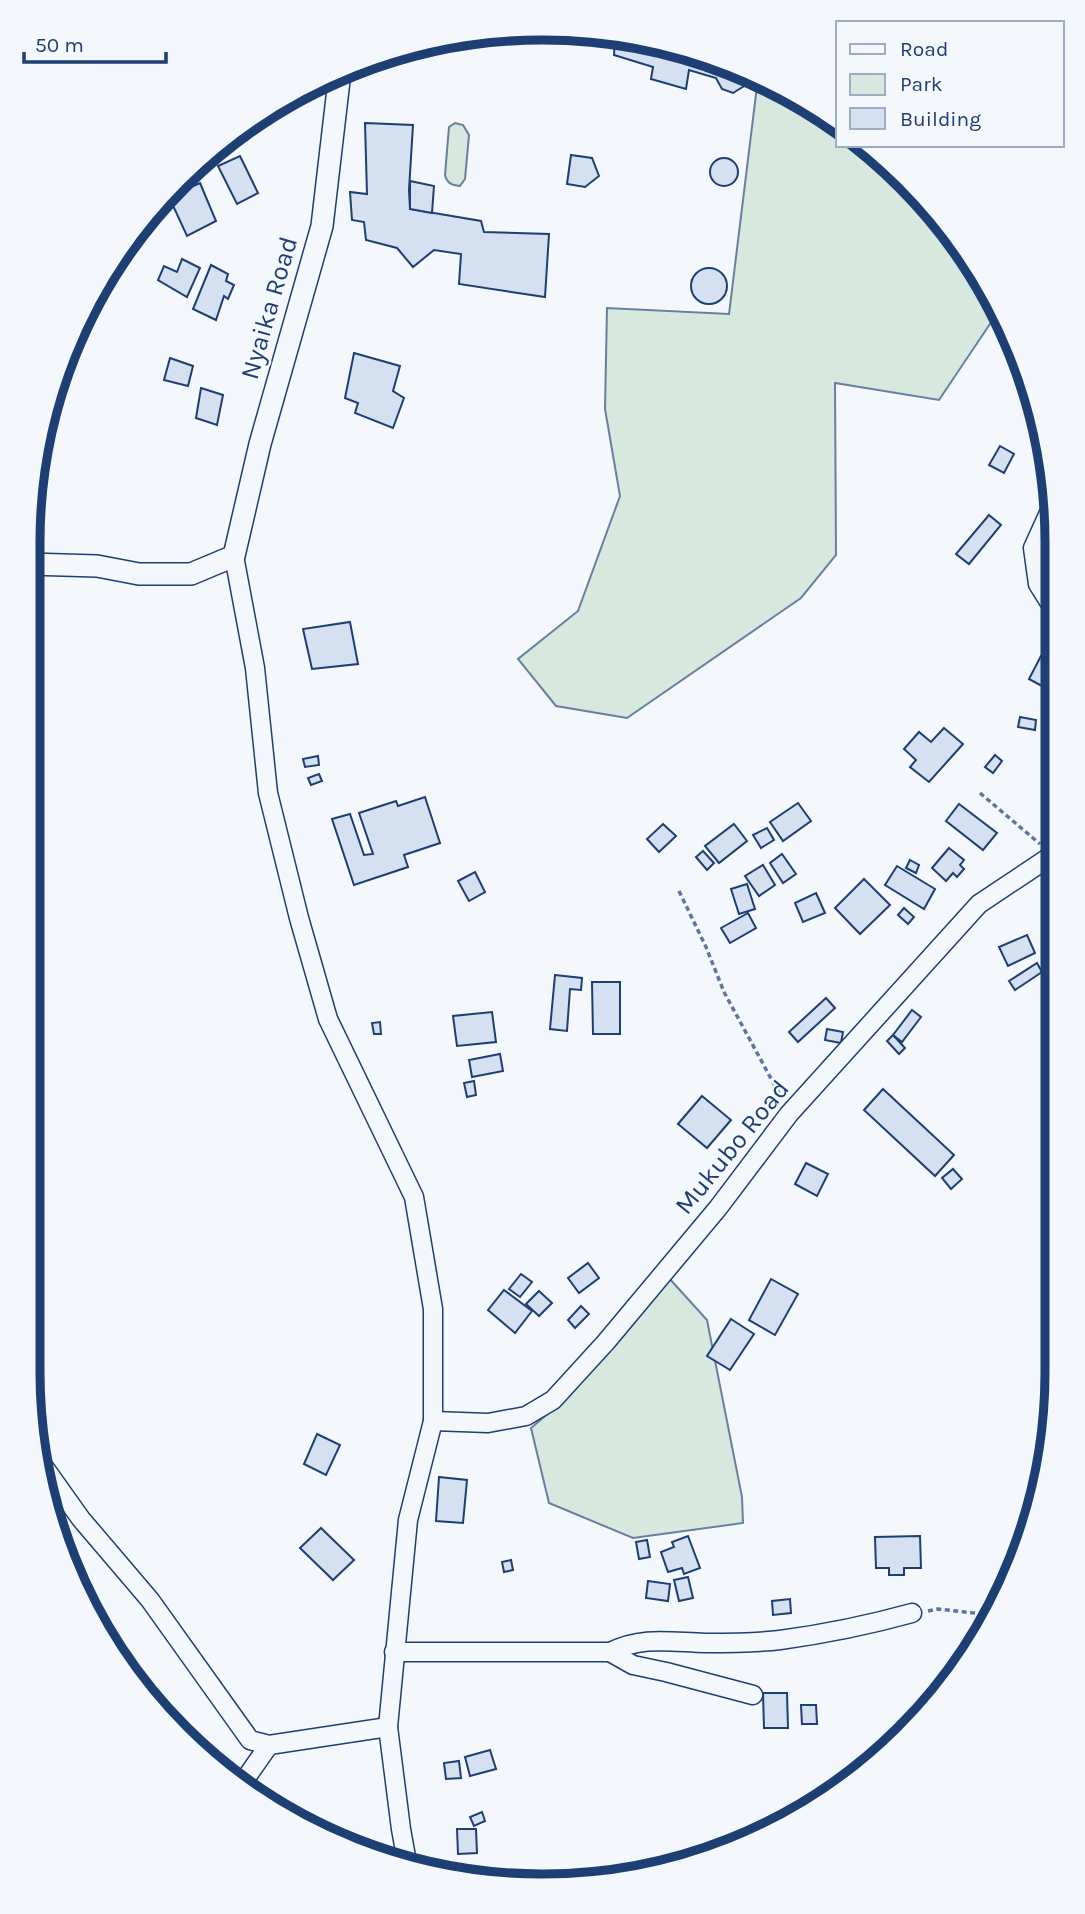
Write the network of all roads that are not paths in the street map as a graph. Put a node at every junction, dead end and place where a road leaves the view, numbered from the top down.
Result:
1 (339, 83) edge
2 (1044, 523) edge
3 (234, 556) junction
4 (40, 564) edge
5 (1045, 595) edge
6 (1045, 859) edge
7 (433, 1422) junction
8 (52, 1478) edge
9 (912, 1613) road end
10 (394, 1652) junction
11 (610, 1652) junction
12 (752, 1695) dead end
13 (387, 1727) junction
14 (269, 1745) junction
15 (247, 1777) edge
16 (406, 1855) edge

1 - 3 street, Nyaika Road
2 - 5 street
3 - 4 street
3 - 7 street
6 - 7 street, Mukubo Road
7 - 10 street
8 - 14 street
9 - 11 street
10 - 11 street
10 - 13 street
11 - 12 street
13 - 14 street
13 - 16 street
14 - 15 street

